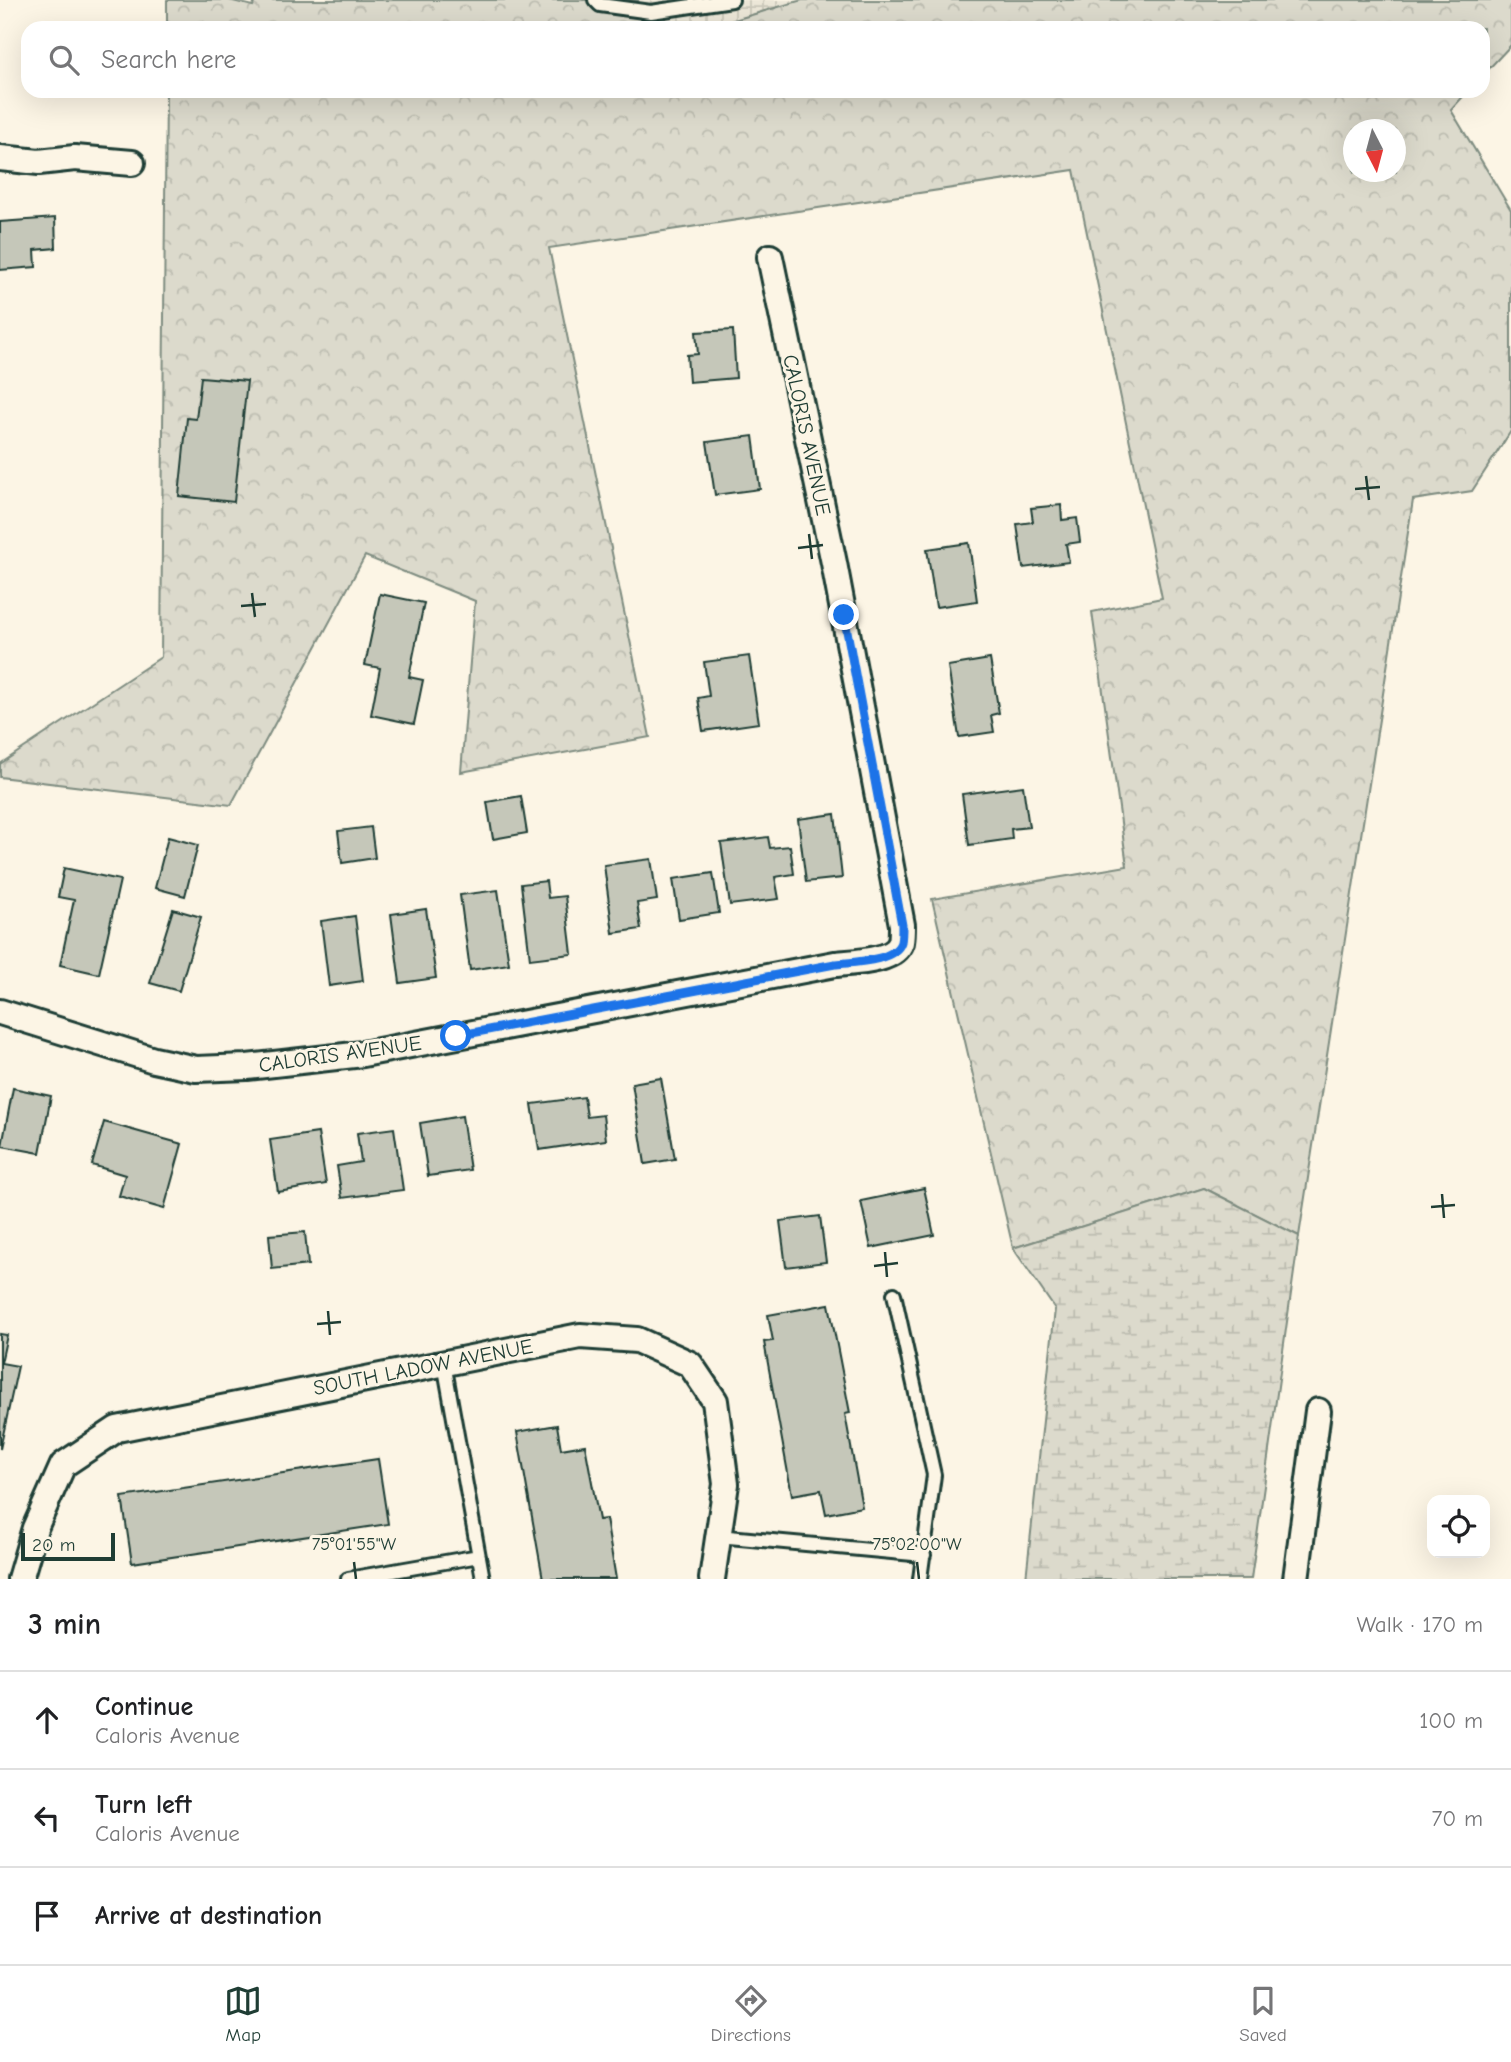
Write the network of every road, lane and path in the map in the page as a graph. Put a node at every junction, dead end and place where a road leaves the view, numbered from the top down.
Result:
1 (595, 0) edge
2 (732, 0) edge
3 (0, 158) edge
4 (132, 163) dead end
5 (770, 257) dead end
6 (0, 1012) edge
7 (894, 1294) dead end
8 (444, 1363) junction
9 (1318, 1411) dead end
10 (718, 1536) junction
11 (924, 1555) junction
12 (479, 1556) junction
13 (20, 1579) edge
14 (348, 1579) edge
15 (483, 1579) edge
16 (712, 1579) edge
17 (920, 1579) edge
18 (1296, 1579) edge

1 - 2 lane
3 - 4 street
5 - 6 street, CALORIS AVENUE
7 - 11 lane
8 - 10 street, SOUTH LADOW AVENUE
8 - 12 lane
8 - 13 street, SOUTH LADOW AVENUE
9 - 18 street
10 - 11 lane
10 - 16 street, SOUTH LADOW AVENUE
11 - 17 lane
12 - 14 lane
12 - 15 lane

